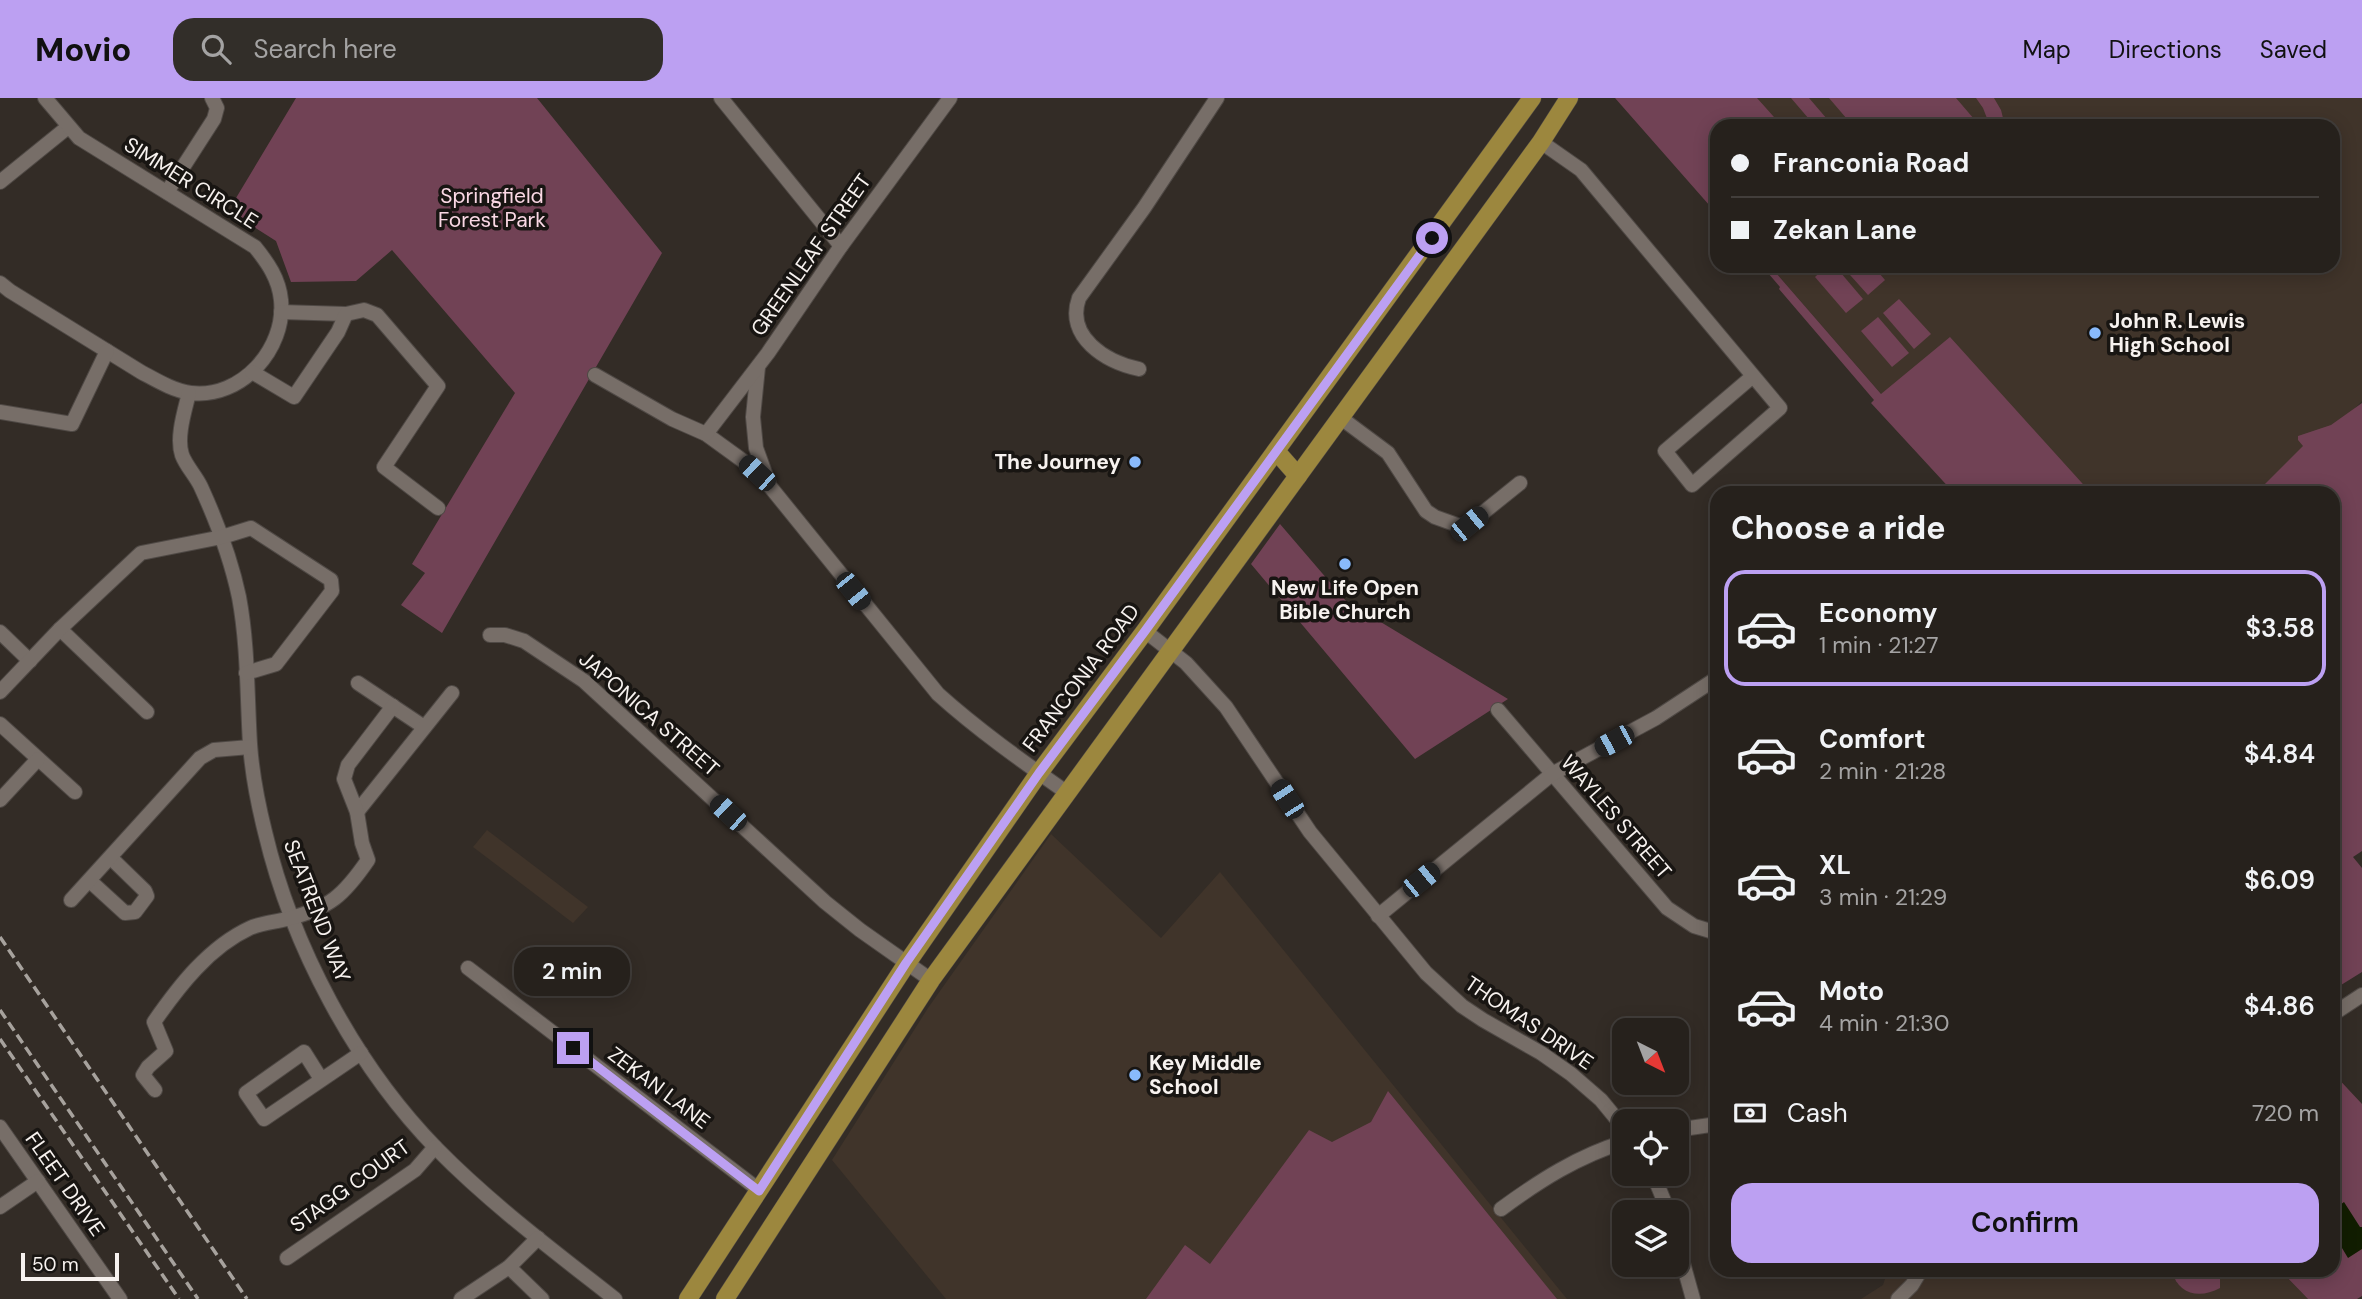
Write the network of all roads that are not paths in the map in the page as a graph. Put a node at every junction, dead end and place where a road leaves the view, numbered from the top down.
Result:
1 (45, 98) edge
2 (212, 98) edge
3 (721, 98) edge
4 (950, 98) edge
5 (1216, 98) edge
6 (1532, 98) edge
7 (1569, 98) edge
8 (68, 127) junction
9 (1541, 142) junction
10 (0, 182) edge
11 (167, 192) junction
12 (841, 246) junction
13 (0, 283) edge
14 (281, 312) junction
15 (346, 314) junction
16 (107, 351) junction
17 (759, 365) junction
18 (1139, 369) dead end
19 (252, 372) junction
20 (595, 375) dead end
21 (1753, 376) junction
22 (189, 393) junction
23 (0, 412) edge
24 (1341, 418) junction
25 (706, 435) junction
26 (1276, 451) junction
27 (1298, 476) junction
28 (1520, 483) dead end
29 (770, 486) junction
30 (438, 508) dead end
31 (222, 537) junction
32 (60, 629) junction
33 (1145, 631) junction
34 (0, 632) edge
35 (490, 635) dead end
36 (1171, 650) junction
37 (30, 661) junction
38 (246, 673) junction
39 (358, 683) dead end
40 (1710, 683) edge
41 (0, 692) edge
42 (452, 693) dead end
43 (393, 706) junction
44 (1497, 710) dead end
45 (147, 712) dead end
46 (0, 724) edge
47 (424, 727) junction
48 (250, 747) junction
49 (38, 759) junction
50 (1039, 773) junction
51 (1552, 774) junction
52 (75, 792) dead end
53 (1066, 792) junction
54 (0, 800) edge
55 (357, 812) junction
56 (111, 858) junction
57 (90, 881) junction
58 (71, 900) dead end
59 (1378, 916) junction
60 (292, 918) junction
61 (1710, 931) edge
62 (906, 963) junction
63 (468, 968) dead end
64 (931, 980) junction
65 (2362, 995) edge
66 (2340, 1009) edge
67 (361, 1054) junction
68 (321, 1079) junction
69 (155, 1090) dead end
70 (1612, 1113) edge
71 (1710, 1125) edge
72 (0, 1127) edge
73 (1689, 1128) edge
74 (1612, 1146) edge
75 (435, 1147) junction
76 (38, 1181) junction
77 (759, 1191) junction
78 (0, 1207) edge
79 (1501, 1209) dead end
80 (538, 1238) junction
81 (287, 1258) dead end
82 (509, 1267) junction
83 (1687, 1277) edge
84 (1917, 1277) edge
85 (120, 1299) edge
86 (461, 1299) edge
87 (542, 1299) edge
88 (615, 1299) edge
89 (688, 1299) edge
90 (724, 1299) edge
91 (1693, 1299) edge
92 (1898, 1299) edge

1 - 8 street, SIMMER CIRCLE
2 - 11 street
3 - 12 street
4 - 12 street, GREENLEAF STREET
5 - 18 street
6 - 26 main road, FRANCONIA ROAD
7 - 9 main road
8 - 10 street
8 - 11 street, SIMMER CIRCLE
9 - 21 street
9 - 24 main road
11 - 14 street, SIMMER CIRCLE
12 - 17 street, GREENLEAF STREET
13 - 16 street
14 - 15 street
14 - 19 street, SIMMER CIRCLE
15 - 19 street
15 - 30 street
16 - 22 street
16 - 23 street
17 - 25 street, GREENLEAF STREET
17 - 29 street
19 - 22 street, SIMMER CIRCLE
20 - 25 street
21 - 21 street
22 - 31 street, SEATREND WAY
24 - 27 main road
24 - 28 street
25 - 29 street
26 - 27 main road
26 - 33 main road, FRANCONIA ROAD
27 - 36 main road
29 - 50 street
31 - 32 street
31 - 38 street, SEATREND WAY
31 - 38 street
32 - 37 street
32 - 45 street
33 - 36 street, THOMAS DRIVE
33 - 50 main road, FRANCONIA ROAD
34 - 37 street
35 - 62 street, JAPONICA STREET
36 - 53 main road
36 - 59 street, THOMAS DRIVE
37 - 41 street
38 - 48 street, SEATREND WAY
39 - 43 street
40 - 51 street
42 - 47 street
43 - 47 street
43 - 55 street
44 - 51 street, WAYLES STREET
46 - 49 street
47 - 55 street
48 - 56 street
48 - 60 street, SEATREND WAY
49 - 52 street
49 - 54 street
50 - 53 street
50 - 62 main road, FRANCONIA ROAD
51 - 59 street
51 - 61 street, WAYLES STREET
53 - 64 main road
55 - 60 street
56 - 57 street
56 - 57 street
57 - 58 street
59 - 70 street, THOMAS DRIVE
60 - 67 street, SEATREND WAY
60 - 69 street
62 - 64 street, JAPONICA STREET
62 - 77 main road, FRANCONIA ROAD
63 - 77 street, ZEKAN LANE
64 - 90 main road
65 - 66 street
67 - 68 street
67 - 75 street, SEATREND WAY
68 - 68 street
71 - 73 street
72 - 76 street, FLEET DRIVE
74 - 79 street
75 - 80 street, SEATREND WAY
75 - 81 street, STAGG COURT
76 - 78 street
76 - 85 street, FLEET DRIVE
77 - 89 main road, FRANCONIA ROAD
80 - 82 street
80 - 88 street, SEATREND WAY
82 - 86 street
82 - 87 street
83 - 91 street
84 - 92 street

